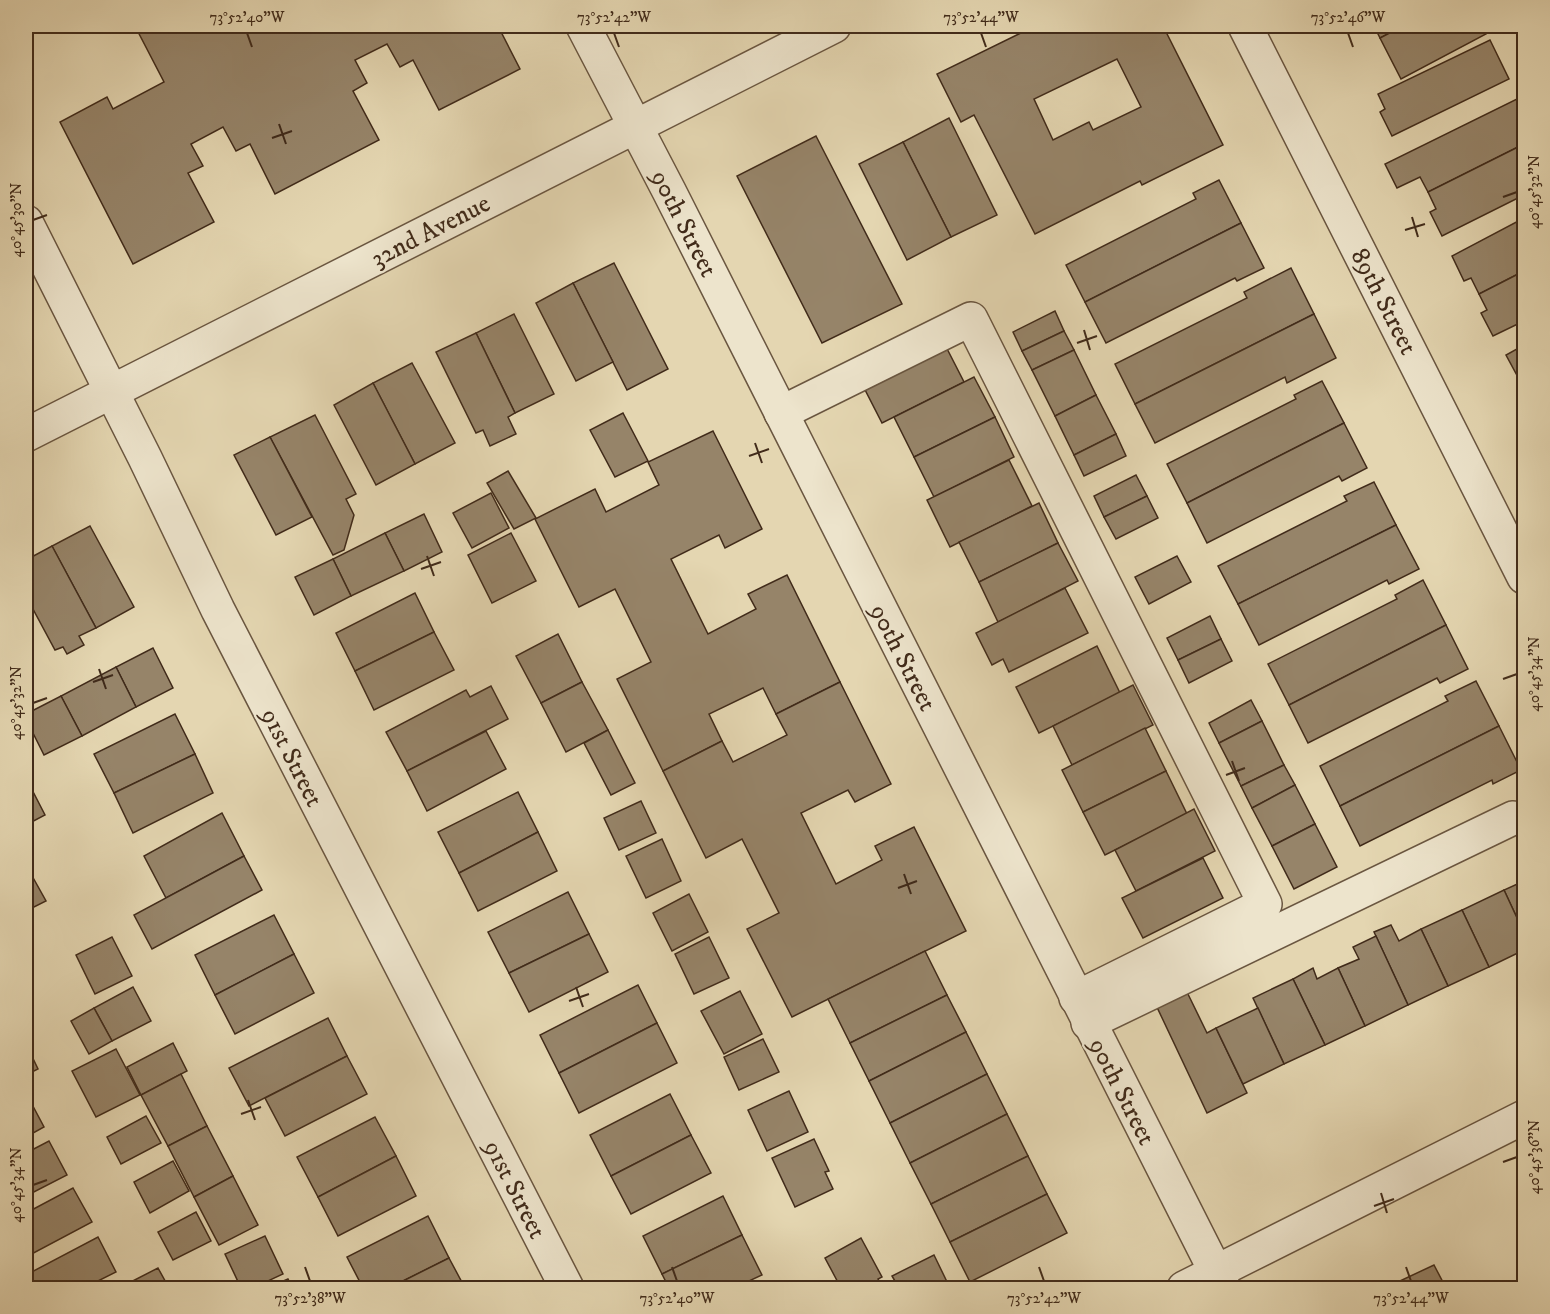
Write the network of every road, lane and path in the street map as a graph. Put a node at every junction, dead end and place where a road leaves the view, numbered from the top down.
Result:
1 (583, 26) edge
2 (834, 26) edge
3 (1245, 26) edge
4 (634, 127) junction
5 (26, 222) edge
6 (111, 392) junction
7 (781, 413) junction
8 (26, 435) edge
9 (1524, 577) edge
10 (1513, 818) dead end
11 (1082, 1011) junction
12 (1524, 1117) edge
13 (1220, 1281) edge
14 (567, 1288) edge
15 (1184, 1288) edge

1 - 4 street, 90th Street
2 - 4 street, 32nd Avenue
3 - 9 street, 89th Street
4 - 6 street, 32nd Avenue
4 - 7 street, 90th Street
5 - 6 street, 91st Street
6 - 8 street, 32nd Avenue
6 - 14 street, 91st Street
7 - 11 street, 90th Street
7 - 11 street
10 - 11 street
11 - 13 street, 90th Street
12 - 13 street
13 - 15 street

